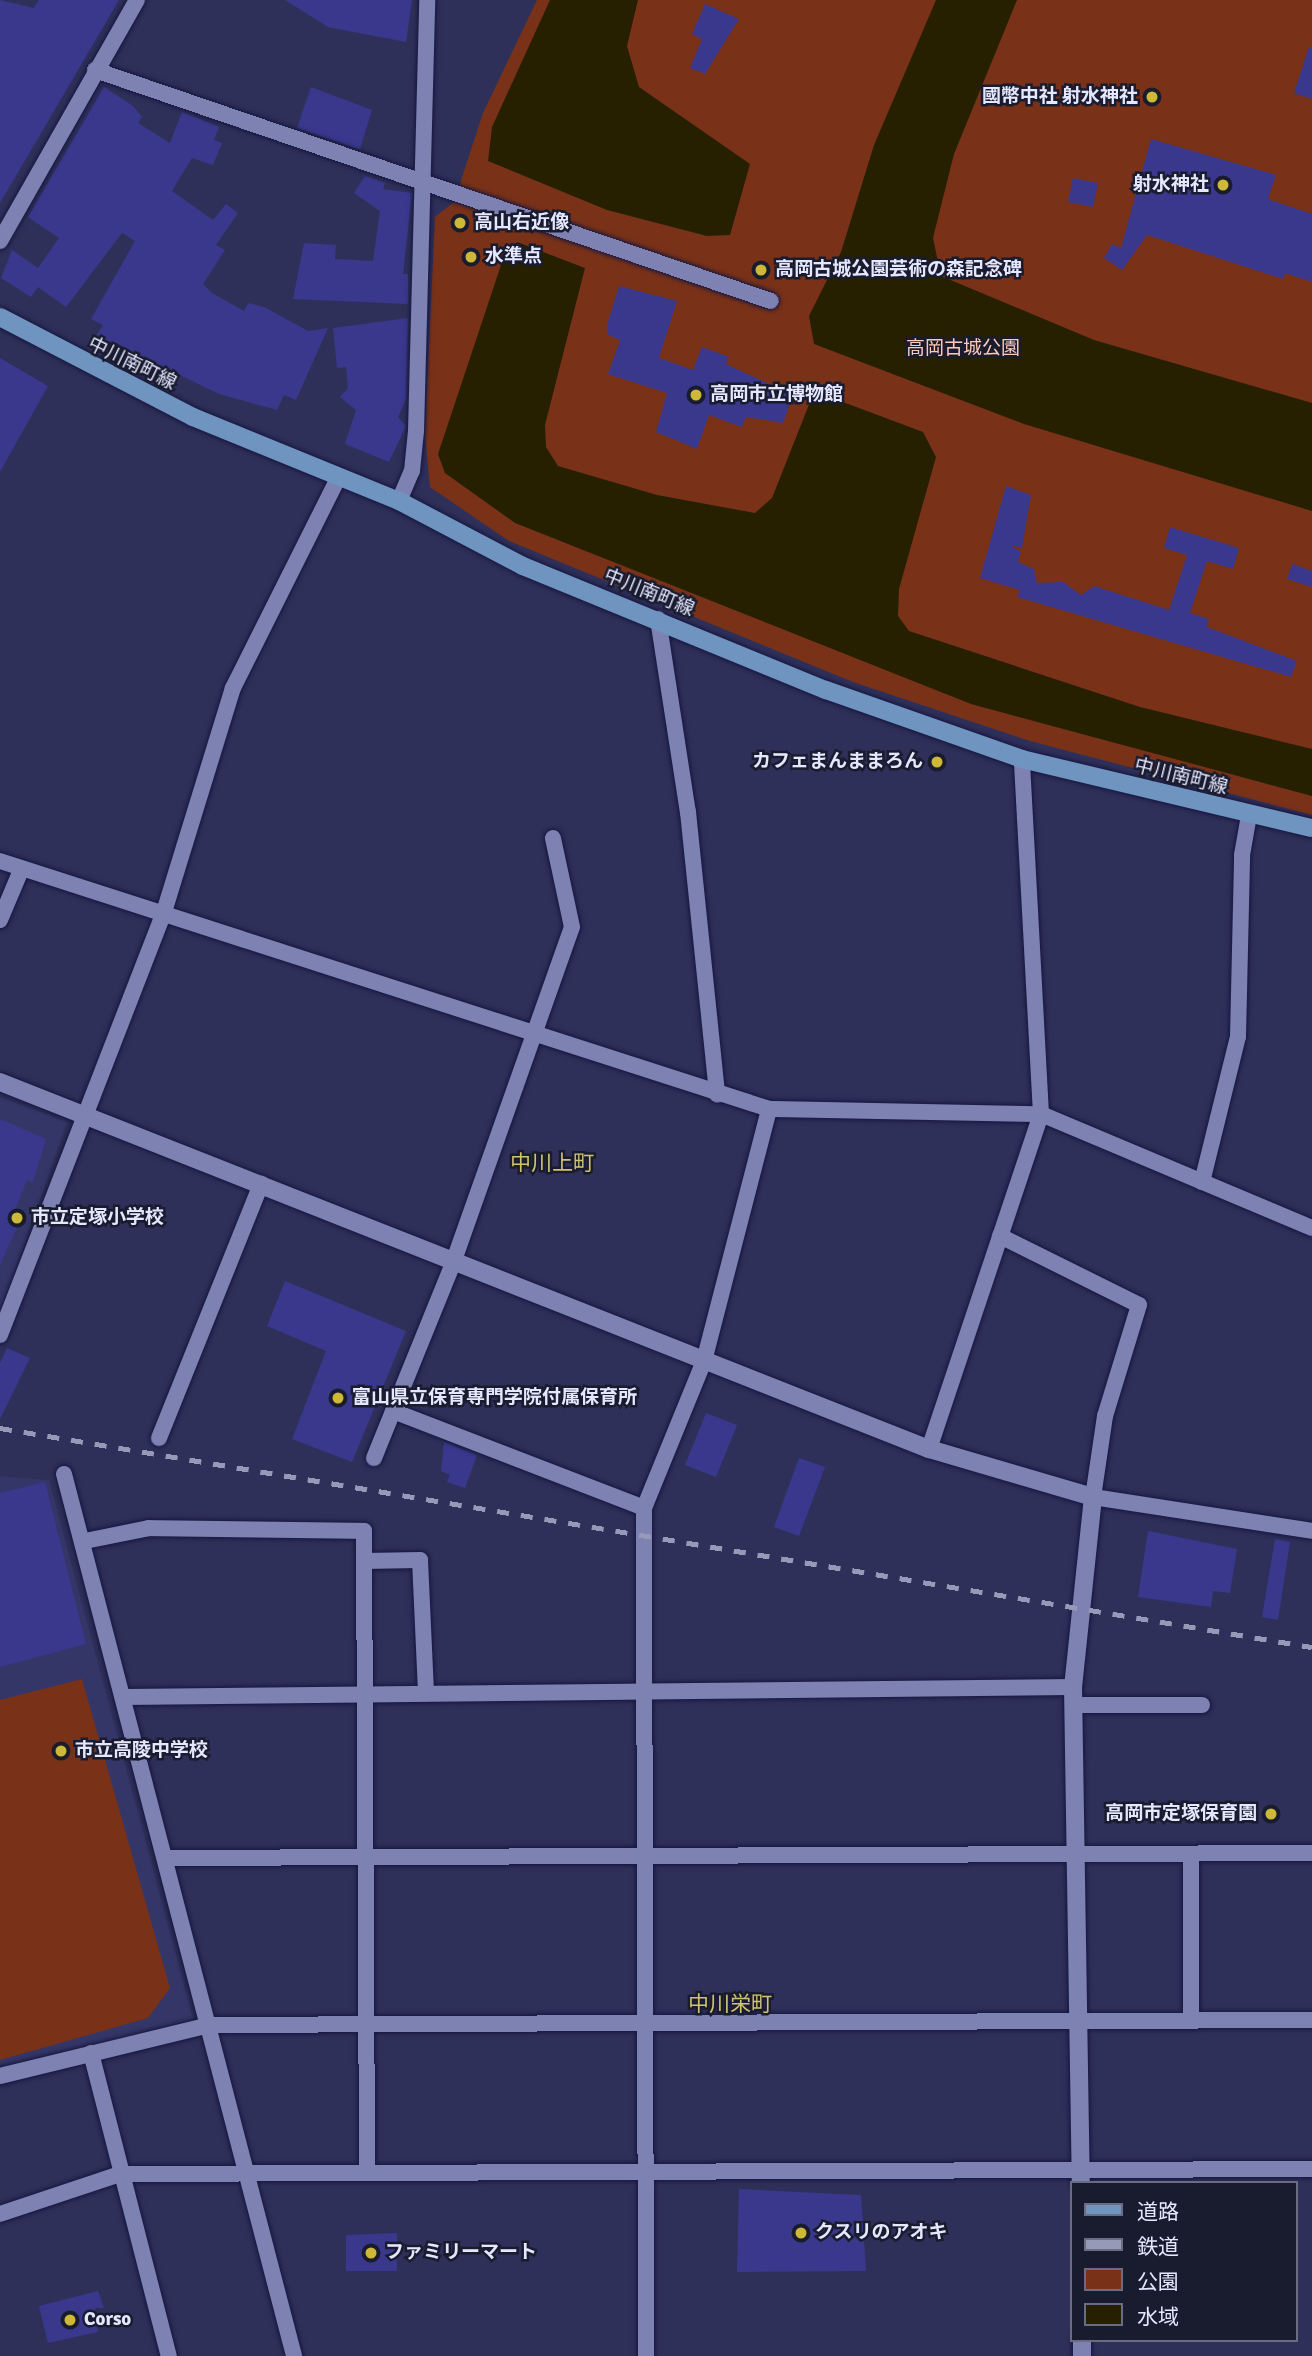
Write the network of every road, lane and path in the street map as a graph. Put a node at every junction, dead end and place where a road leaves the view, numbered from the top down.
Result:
1 (137, 0) edge
2 (427, 0) edge
3 (95, 70) junction
4 (426, 181) junction
5 (0, 241) edge
6 (771, 301) dead end
7 (0, 317) edge
8 (338, 478) junction
9 (399, 501) junction
10 (658, 619) junction
11 (1022, 759) junction
12 (1249, 816) junction
13 (1312, 828) edge
14 (552, 838) dead end
15 (0, 861) edge
16 (22, 868) junction
17 (164, 912) junction
18 (0, 920) edge
19 (537, 1032) junction
20 (0, 1082) edge
21 (717, 1095) junction
22 (769, 1109) junction
23 (1041, 1114) junction
24 (87, 1116) junction
25 (1202, 1182) junction
26 (261, 1184) junction
27 (1312, 1228) edge
28 (1000, 1236) junction
29 (453, 1263) junction
30 (0, 1335) edge
31 (704, 1360) junction
32 (393, 1411) junction
33 (159, 1438) dead end
34 (929, 1449) junction
35 (374, 1458) dead end
36 (64, 1474) dead end
37 (1093, 1497) junction
38 (644, 1508) junction
39 (1312, 1531) edge
40 (85, 1541) junction
41 (364, 1561) junction
42 (644, 1689) junction
43 (361, 1692) junction
44 (426, 1692) junction
45 (1074, 1695) junction
46 (124, 1697) junction
47 (1202, 1705) dead end
48 (1312, 1853) edge
49 (1191, 1854) junction
50 (1075, 1855) junction
51 (362, 1857) junction
52 (643, 1857) junction
53 (167, 1858) junction
54 (1080, 2019) junction
55 (1191, 2020) junction
56 (1312, 2020) edge
57 (209, 2025) junction
58 (645, 2025) junction
59 (365, 2026) junction
60 (91, 2053) junction
61 (0, 2076) edge
62 (1312, 2169) edge
63 (644, 2171) junction
64 (246, 2172) junction
65 (367, 2173) junction
66 (120, 2174) junction
67 (1081, 2177) edge
68 (0, 2214) edge
69 (169, 2356) edge
70 (294, 2356) edge
71 (646, 2356) edge

1 - 3 street
2 - 4 street
3 - 4 street
3 - 5 street
4 - 6 street
4 - 9 street
7 - 8 main road, 中川南町線
8 - 9 main road, 中川南町線
8 - 17 street
9 - 10 main road, 中川南町線
10 - 11 main road, 中川南町線
10 - 21 street
11 - 12 main road, 中川南町線
11 - 23 street
12 - 13 main road, 中川南町線
12 - 25 street
14 - 19 street
15 - 16 street
16 - 17 street
16 - 18 street
17 - 19 street
17 - 24 street
19 - 21 street
19 - 29 street
20 - 24 street
21 - 22 street
22 - 23 street
22 - 31 street
23 - 25 street
23 - 28 street
24 - 26 street
24 - 30 street
25 - 27 street
26 - 29 street
26 - 33 street
28 - 34 street
28 - 37 street
29 - 31 street
29 - 32 street
31 - 34 street
31 - 38 street
32 - 35 street
32 - 38 street
34 - 37 street
36 - 40 street
37 - 39 street
37 - 45 street
38 - 42 street
40 - 41 street
40 - 46 street
41 - 43 street
41 - 44 street
42 - 44 street
42 - 45 street
42 - 52 street
43 - 44 street
43 - 46 street
43 - 51 street
45 - 47 street
45 - 50 street
46 - 53 street
48 - 49 street
49 - 50 street
49 - 55 street
50 - 52 street
50 - 54 street
51 - 52 street
51 - 53 street
51 - 59 street
52 - 58 street
53 - 57 street
54 - 55 street
54 - 58 street
54 - 67 street
55 - 56 street
57 - 59 street
57 - 60 street
57 - 64 street
58 - 59 street
58 - 63 street
59 - 65 street
60 - 61 street
60 - 66 street
62 - 67 street
63 - 65 street
63 - 67 street
63 - 71 street
64 - 65 street
64 - 66 street
64 - 70 street
66 - 68 street
66 - 69 street

